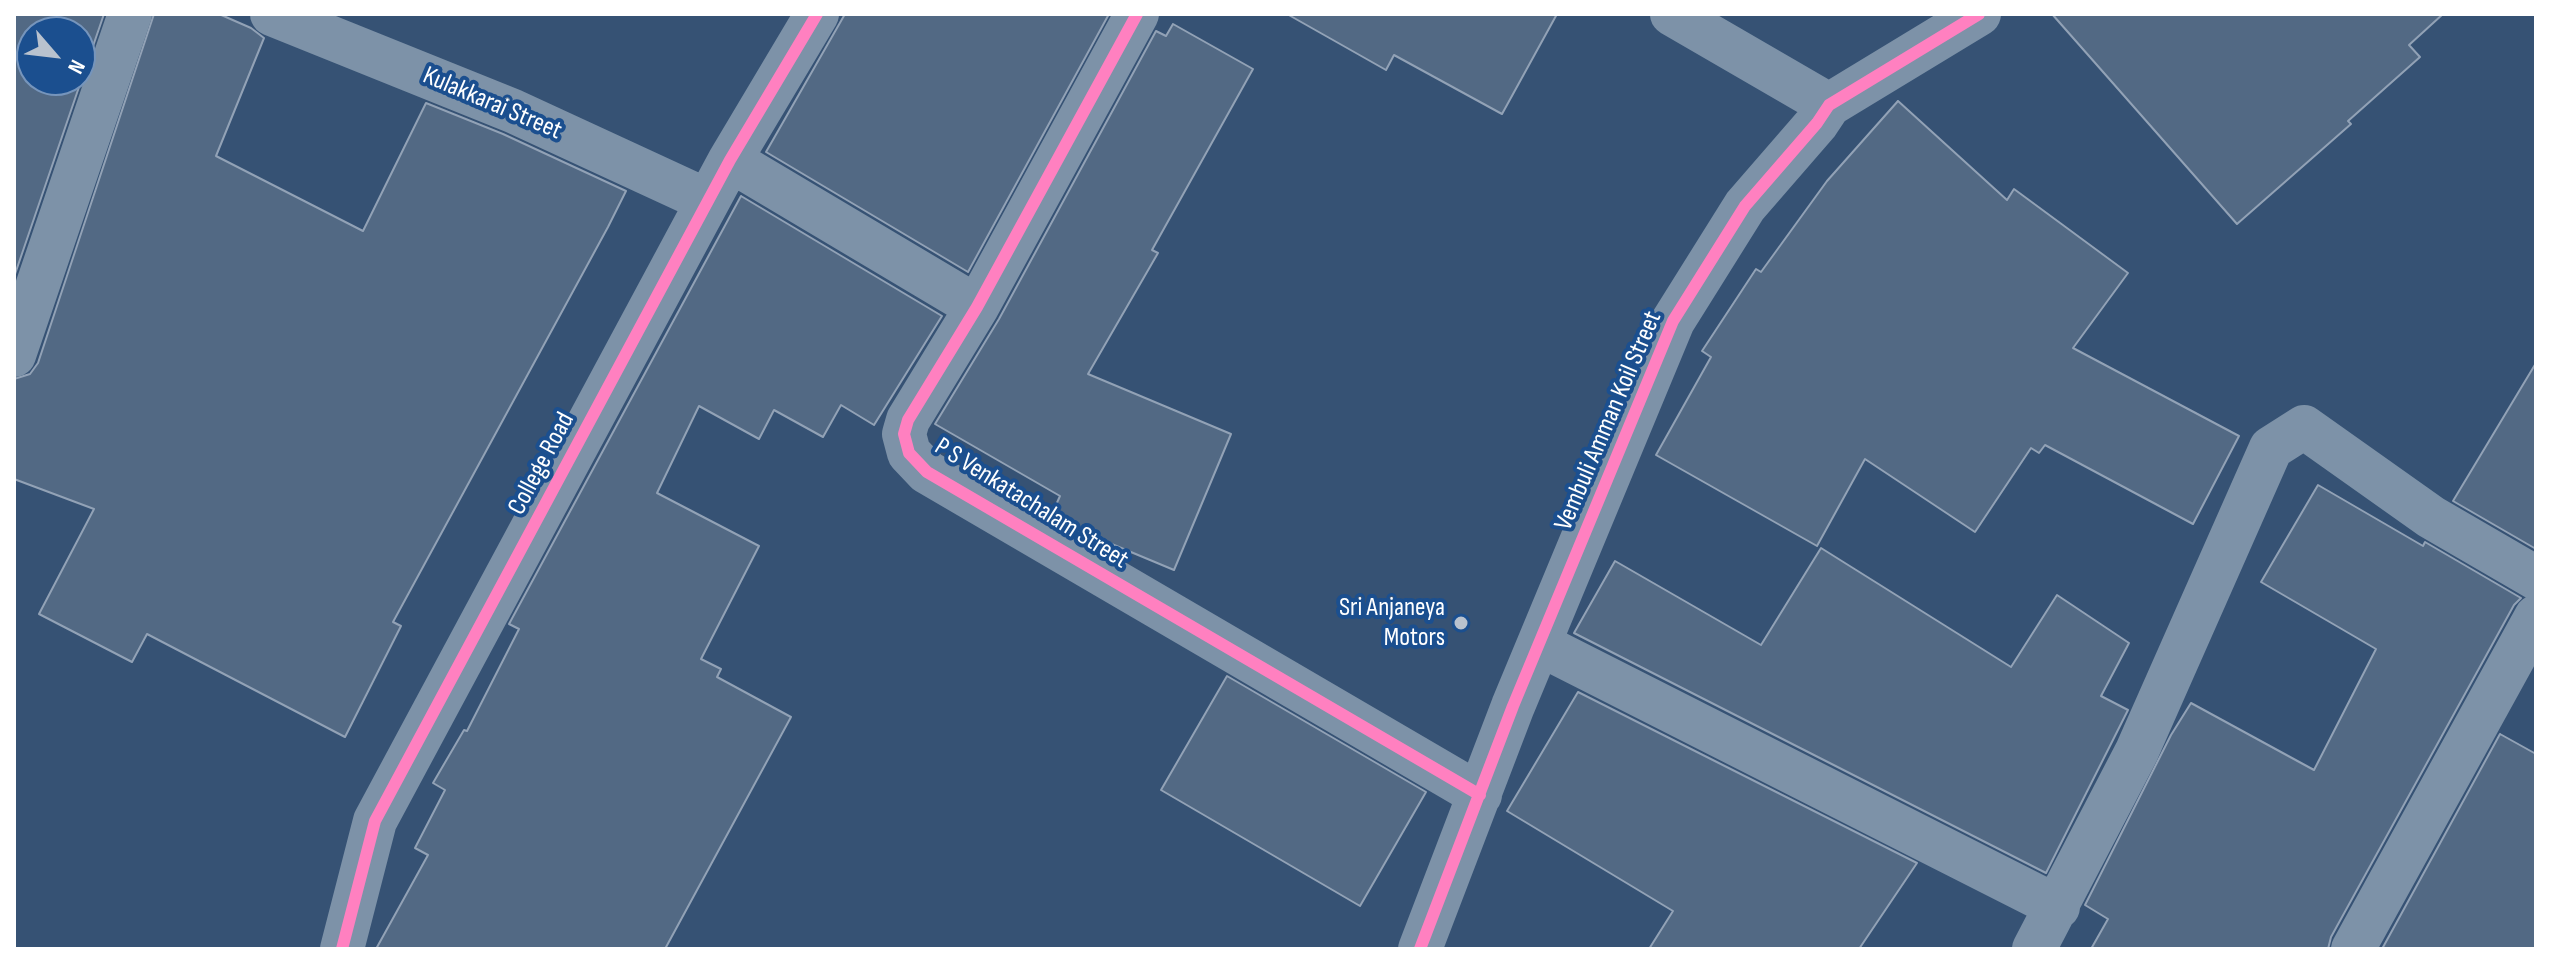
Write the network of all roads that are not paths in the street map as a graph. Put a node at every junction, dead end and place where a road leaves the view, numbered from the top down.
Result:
1 (130, 14) edge
2 (272, 14) edge
3 (817, 14) edge
4 (1137, 14) edge
5 (1672, 14) edge
6 (1979, 14) edge
7 (1829, 105) junction
8 (730, 160) junction
9 (708, 201) junction
10 (977, 307) junction
11 (14, 355) edge
12 (2536, 578) edge
13 (2536, 617) edge
14 (1539, 644) junction
15 (1480, 795) junction
16 (2058, 907) junction
17 (342, 949) edge
18 (1420, 949) edge
19 (2034, 949) edge
20 (2353, 949) edge

1 - 11 street
2 - 9 street, Kulakkarai Street
3 - 8 street, College Road
4 - 10 street, P S Venkatachalam Street
5 - 7 street
6 - 7 street, Vembuli Amman Koil Street
7 - 14 street, Vembuli Amman Koil Street
8 - 9 street, College Road
8 - 10 street
9 - 17 street, College Road
10 - 15 street, P S Venkatachalam Street
12 - 16 street
13 - 20 street
14 - 15 street, Vembuli Amman Koil Street
14 - 16 street
15 - 18 street, Vembuli Amman Koil Street
16 - 19 street

